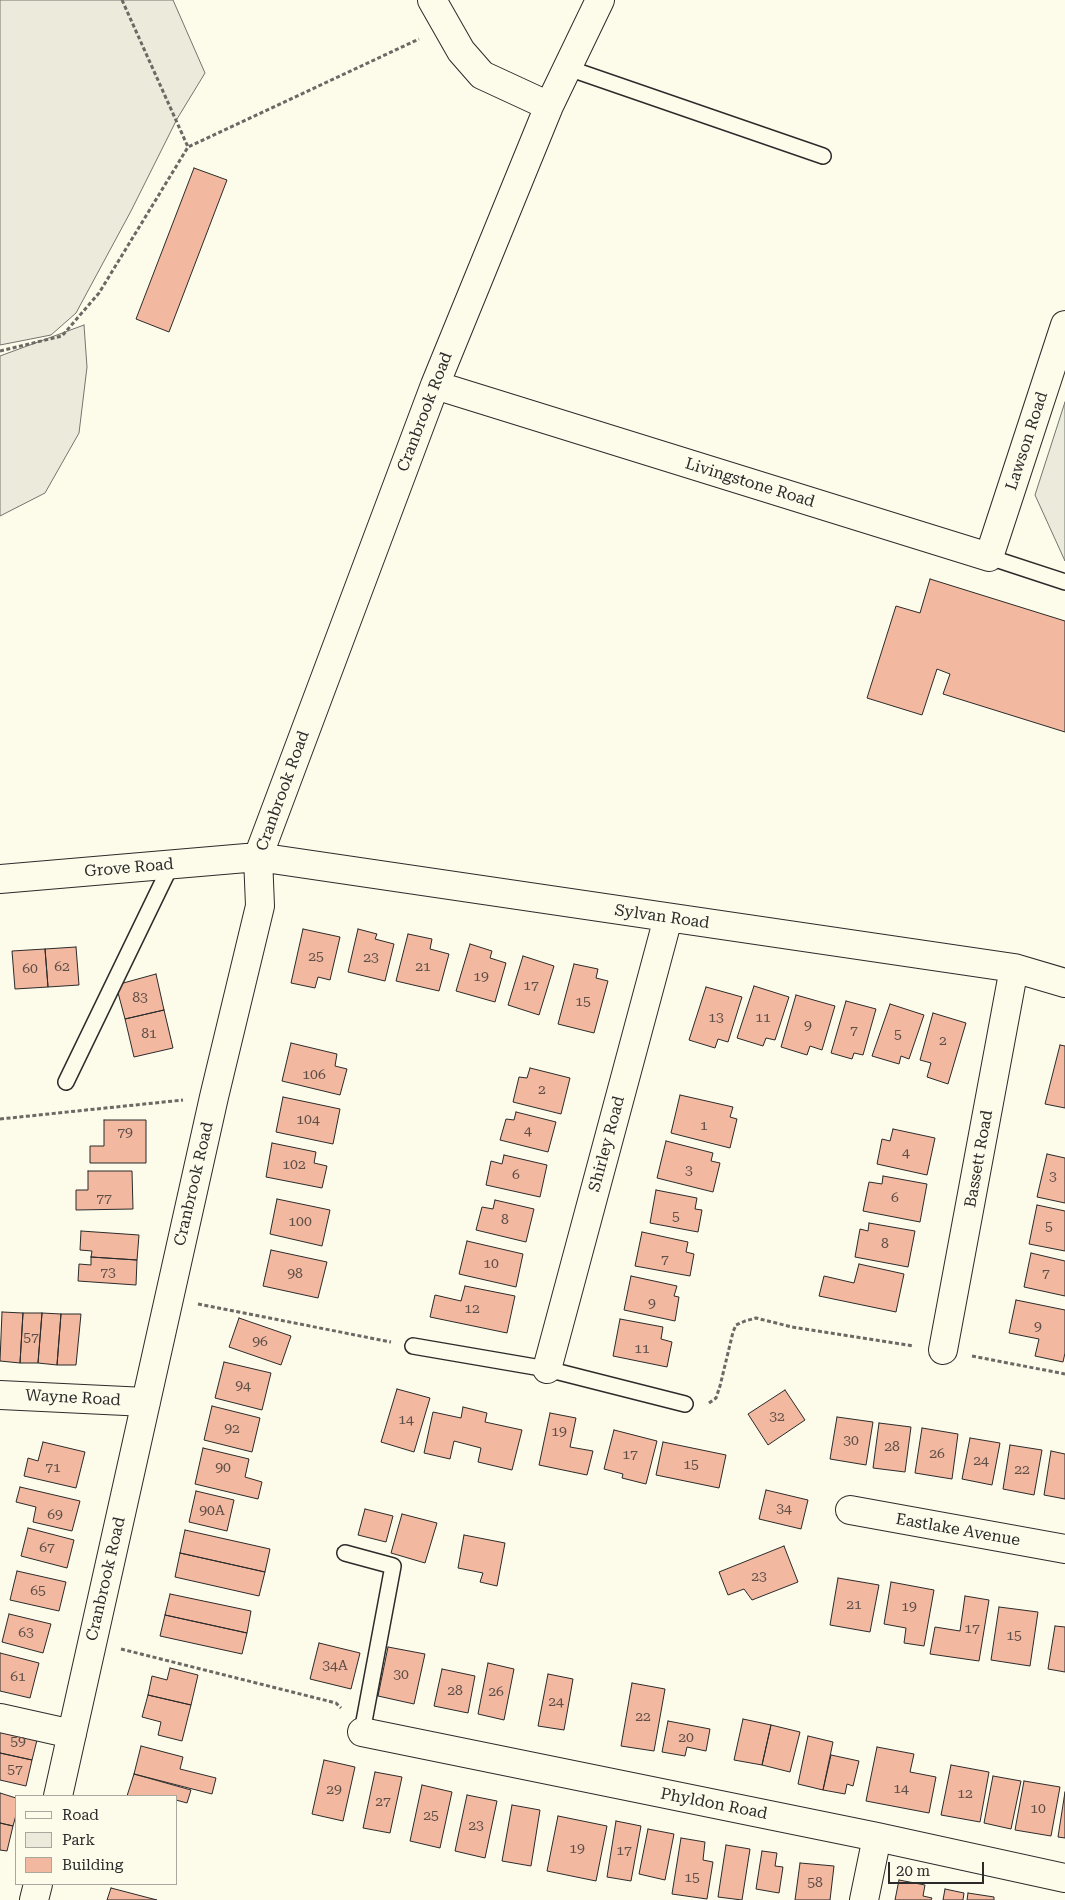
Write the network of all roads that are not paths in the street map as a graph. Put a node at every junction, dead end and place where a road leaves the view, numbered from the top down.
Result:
1 (432, 0) edge
2 (600, 0) edge
3 (568, 68) junction
4 (549, 106) junction
5 (823, 156) dead end
6 (1065, 325) edge
7 (435, 385) junction
8 (989, 557) junction
9 (1065, 582) edge
10 (258, 857) junction
11 (171, 865) junction
12 (0, 879) edge
13 (668, 918) junction
14 (1014, 968) junction
15 (1065, 983) edge
16 (66, 1082) dead end
17 (413, 1346) road end
18 (943, 1350) road end
19 (547, 1369) junction
20 (0, 1395) edge
21 (146, 1402) junction
22 (684, 1404) road end
23 (850, 1510) dead end
24 (1065, 1549) edge
25 (344, 1554) dead end
26 (0, 1718) edge
27 (362, 1732) joint
28 (72, 1734) junction
29 (58, 1795) edge
30 (877, 1837) junction
31 (1065, 1878) edge
32 (38, 1885) edge
33 (34, 1900) edge
34 (864, 1900) edge

1 - 4 street
2 - 3 street, Cranbrook Road
3 - 4 street, Cranbrook Road
3 - 5 lane
4 - 7 street, Cranbrook Road
6 - 8 street, Lawson Road
7 - 8 street, Livingstone Road
7 - 10 street, Cranbrook Road
8 - 9 lane, Livingstone Road
10 - 11 street, Grove Road
10 - 13 street, Sylvan Road
10 - 21 street, Cranbrook Road
11 - 12 street, Grove Road
11 - 16 lane
13 - 14 street, Sylvan Road
13 - 19 street, Shirley Road
14 - 15 street, Sylvan Road
14 - 18 street, Bassett Road
17 - 19 lane
19 - 22 lane
20 - 21 street, Wayne Road
21 - 28 street, Cranbrook Road
23 - 24 street, Eastlake Avenue
25 - 27 lane
26 - 28 street
27 - 30 street, Phyldon Road
28 - 29 street, Cranbrook Road
30 - 31 street, Phyldon Road
30 - 34 street
32 - 33 street

